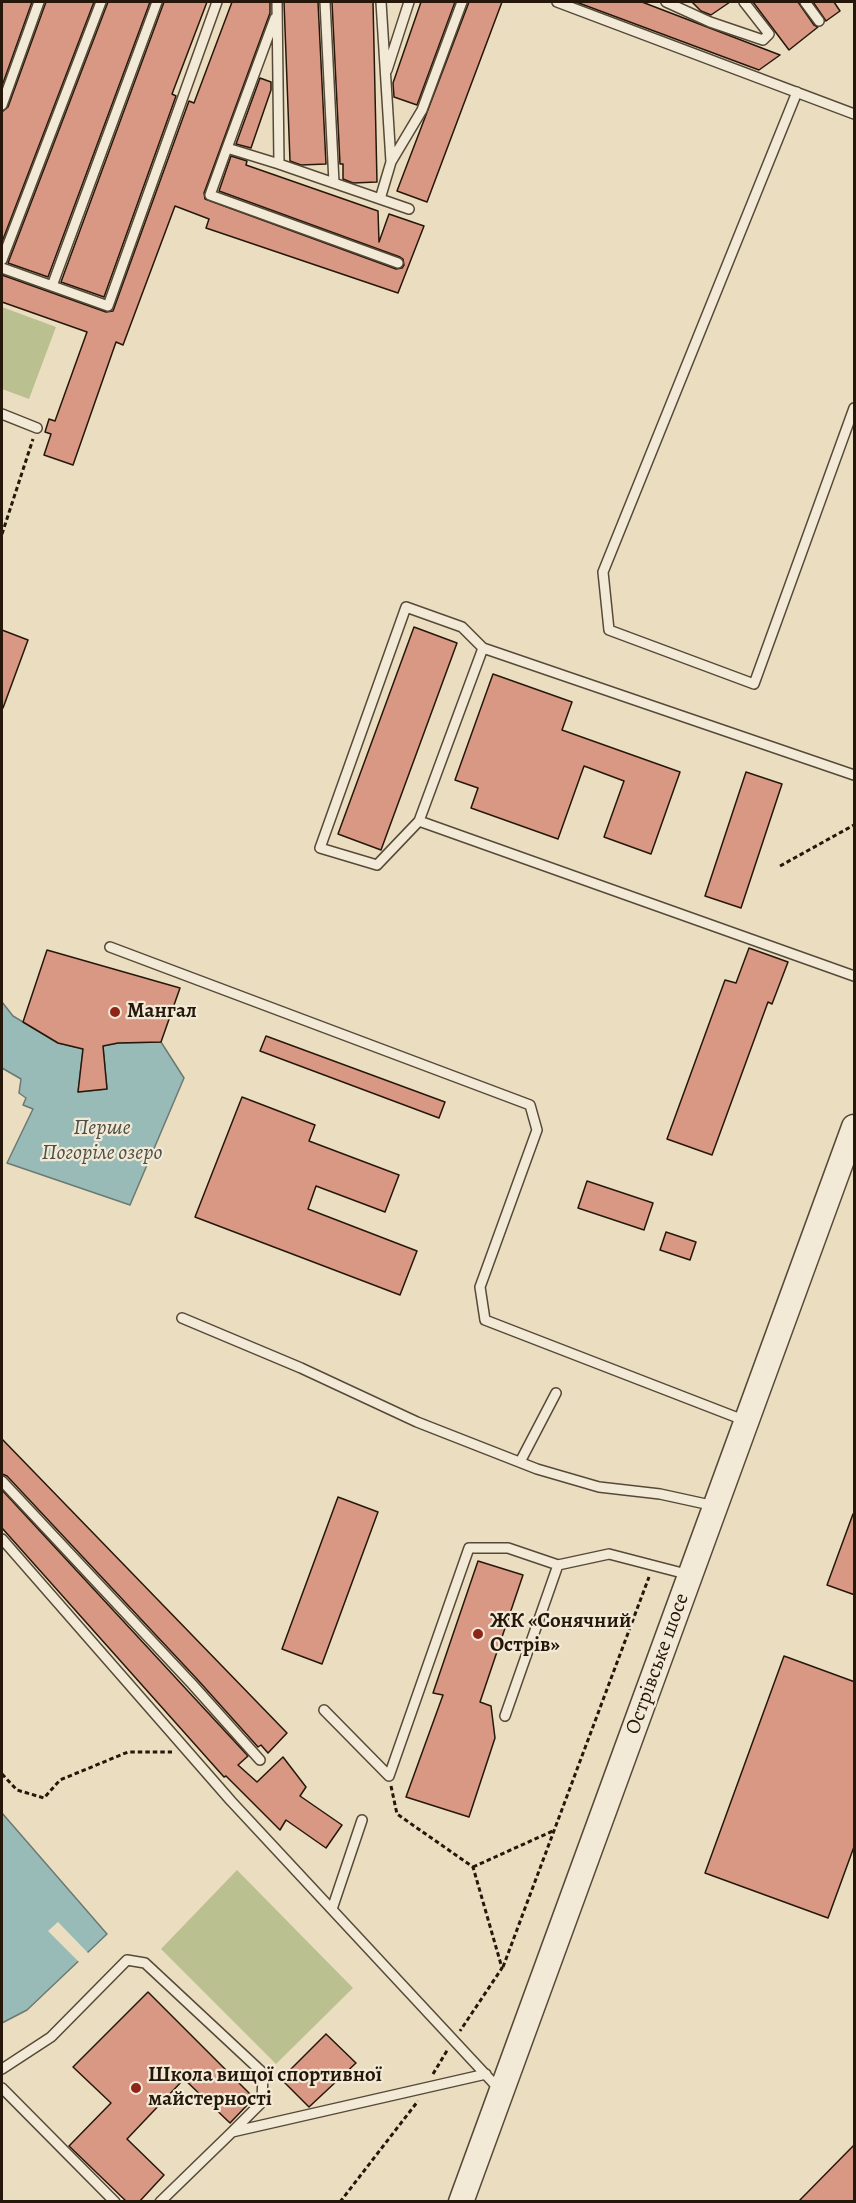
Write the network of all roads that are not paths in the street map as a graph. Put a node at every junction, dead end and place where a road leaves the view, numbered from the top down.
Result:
1 (39, 2) edge
2 (100, 2) edge
3 (157, 2) edge
4 (217, 2) edge
5 (277, 2) edge
6 (325, 2) edge
7 (381, 2) edge
8 (409, 2) edge
9 (462, 2) edge
10 (557, 2) edge
11 (666, 2) edge
12 (744, 2) edge
13 (805, 2) edge
14 (277, 12) junction
15 (819, 21) dead end
16 (386, 75) junction
17 (797, 92) junction
18 (2, 105) edge
19 (855, 114) edge
20 (227, 148) junction
21 (391, 162) junction
22 (279, 164) junction
23 (334, 183) junction
24 (380, 199) junction
25 (409, 208) dead end
26 (2, 260) edge
27 (398, 262) dead end
28 (2, 268) edge
29 (52, 286) junction
30 (855, 408) edge
31 (2, 414) edge
32 (37, 428) road end
33 (483, 648) junction
34 (855, 775) edge
35 (419, 821) junction
36 (110, 947) dead end
37 (855, 976) edge
38 (855, 1127) edge
39 (182, 1318) dead end
40 (556, 1393) dead end
41 (747, 1421) junction
42 (520, 1462) junction
43 (2, 1481) edge
44 (716, 1506) junction
45 (2, 1539) edge
46 (558, 1564) junction
47 (690, 1575) junction
48 (324, 1710) dead end
49 (505, 1716) dead end
50 (260, 1760) dead end
51 (362, 1820) dead end
52 (332, 1909) junction
53 (2, 2069) edge
54 (494, 2083) junction
55 (2, 2088) edge
56 (232, 2132) junction
57 (115, 2202) edge
58 (160, 2202) edge
59 (461, 2202) edge

1 - 18 lane
2 - 26 lane
3 - 29 lane
4 - 29 lane
5 - 14 lane
6 - 23 lane
7 - 16 lane
8 - 16 lane
9 - 21 lane
10 - 17 lane
11 - 12 lane
13 - 15 lane
14 - 20 lane
14 - 22 lane
16 - 21 lane
17 - 19 lane
17 - 30 lane
20 - 22 lane
20 - 27 lane
21 - 24 lane
22 - 23 lane
23 - 24 lane
24 - 25 lane
28 - 29 lane
31 - 32 lane
33 - 34 lane
33 - 35 lane
33 - 35 lane
35 - 37 lane
36 - 41 lane
38 - 41 street, Острівське шосе
39 - 42 lane
40 - 42 lane
41 - 44 street, Острівське шосе
42 - 44 lane
43 - 50 lane
44 - 47 street, Острівське шосе
45 - 52 lane
46 - 47 lane
46 - 48 lane
46 - 49 lane
47 - 54 street, Острівське шосе
51 - 52 lane
52 - 54 lane
53 - 56 lane
54 - 56 lane
54 - 59 street, Острівське шосе
55 - 57 lane
56 - 58 lane

